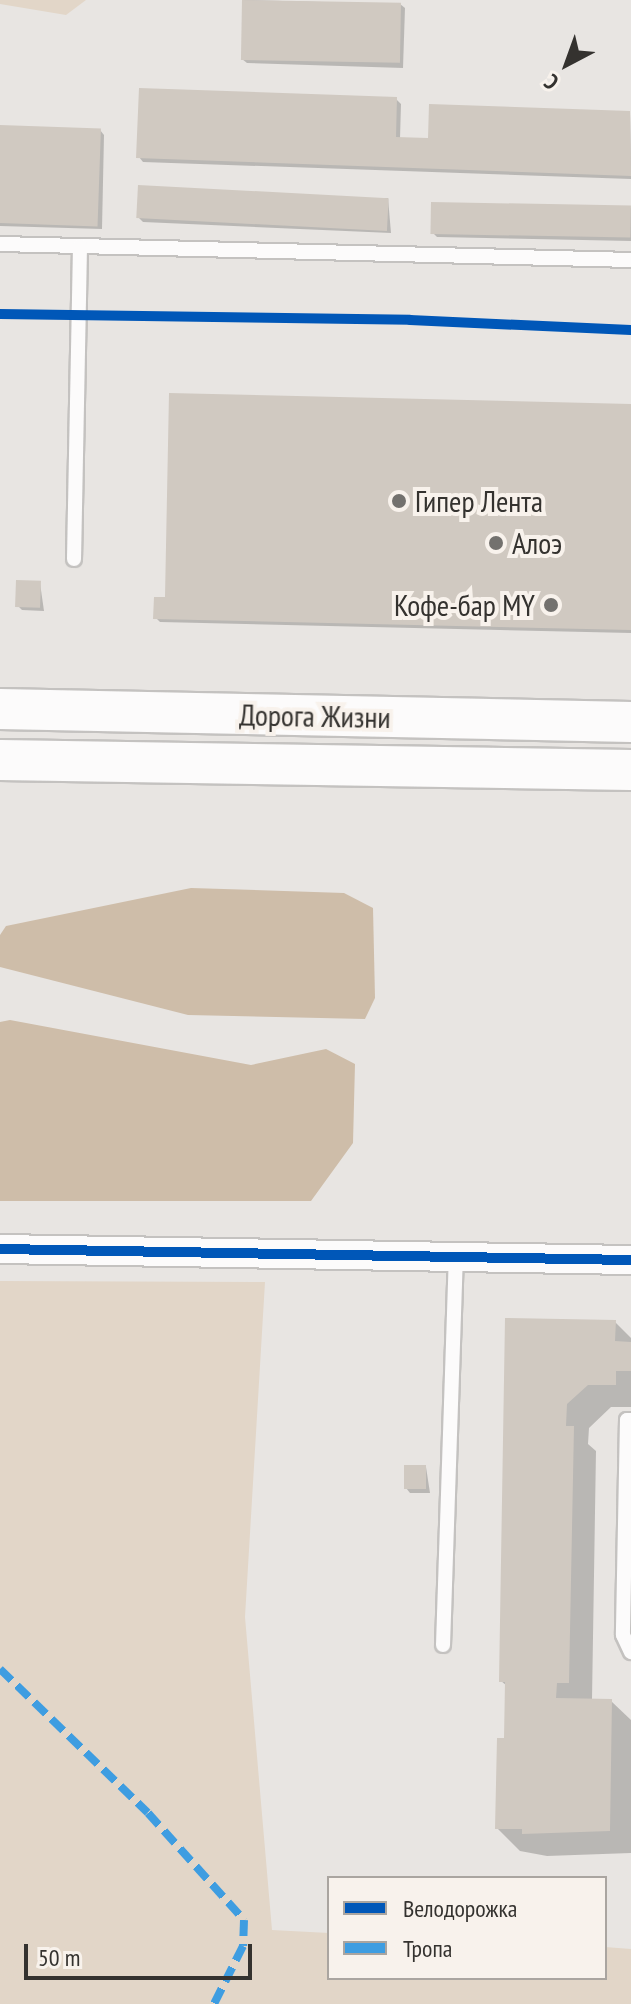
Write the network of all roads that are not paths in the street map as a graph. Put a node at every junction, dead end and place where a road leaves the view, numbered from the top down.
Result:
1 (0, 244) edge
2 (80, 246) junction
3 (631, 260) edge
4 (74, 559) dead end
5 (0, 709) edge
6 (631, 722) edge
7 (0, 760) edge
8 (631, 770) edge
9 (0, 1249) edge
10 (456, 1257) junction
11 (631, 1260) edge
12 (631, 1420) edge
13 (443, 1645) dead end
14 (631, 1652) edge

1 - 2 lane
2 - 3 lane
2 - 4 lane
5 - 6 main road, Дорога Жизни
7 - 8 main road, Дорога Жизни
9 - 10 street
10 - 11 street
10 - 13 lane
12 - 14 lane

